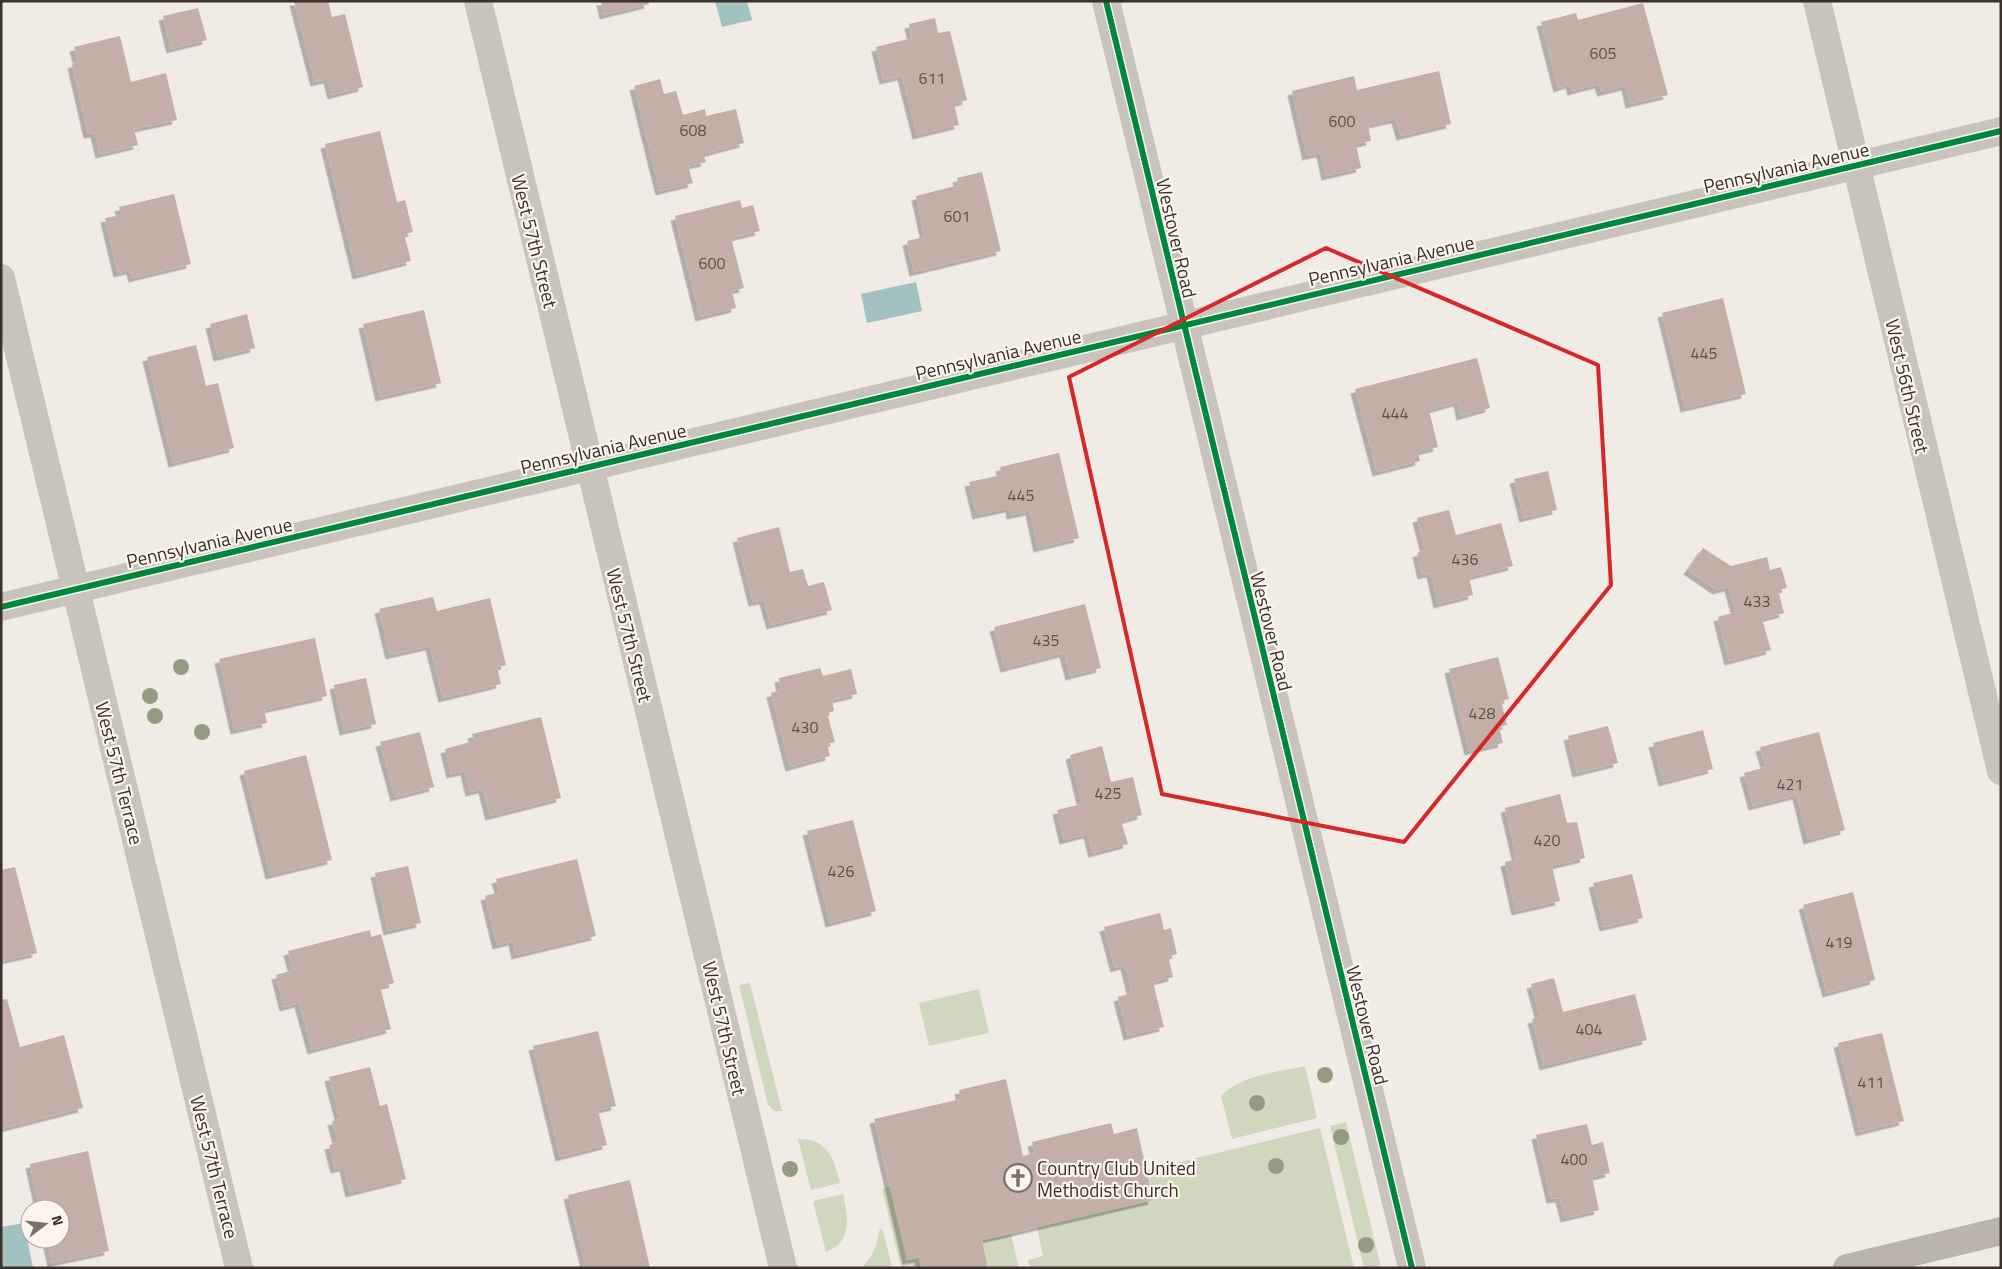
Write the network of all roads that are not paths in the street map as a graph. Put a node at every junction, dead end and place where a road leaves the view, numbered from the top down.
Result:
1 (478, 1) edge
2 (1106, 1) edge
3 (1817, 1) edge
4 (2001, 131) edge
5 (1856, 166) junction
6 (1, 278) edge
7 (1183, 326) junction
8 (589, 466) junction
9 (76, 589) junction
10 (1, 607) edge
11 (2001, 771) edge
12 (2001, 1231) edge
13 (239, 1268) edge
14 (783, 1268) edge
15 (1412, 1268) edge
16 (1847, 1268) edge

1 - 8 street, West 57th Street
2 - 7 street, Westover Road
3 - 5 street, West 56th Street
4 - 5 street, Pennsylvania Avenue
5 - 7 street, Pennsylvania Avenue
5 - 11 street, West 56th Street
6 - 9 street, West 57th Terrace
7 - 8 street, Pennsylvania Avenue
7 - 15 street, Westover Road
8 - 9 street, Pennsylvania Avenue
8 - 14 street, West 57th Street
9 - 10 street, Pennsylvania Avenue
9 - 13 street, West 57th Terrace
12 - 16 main road

